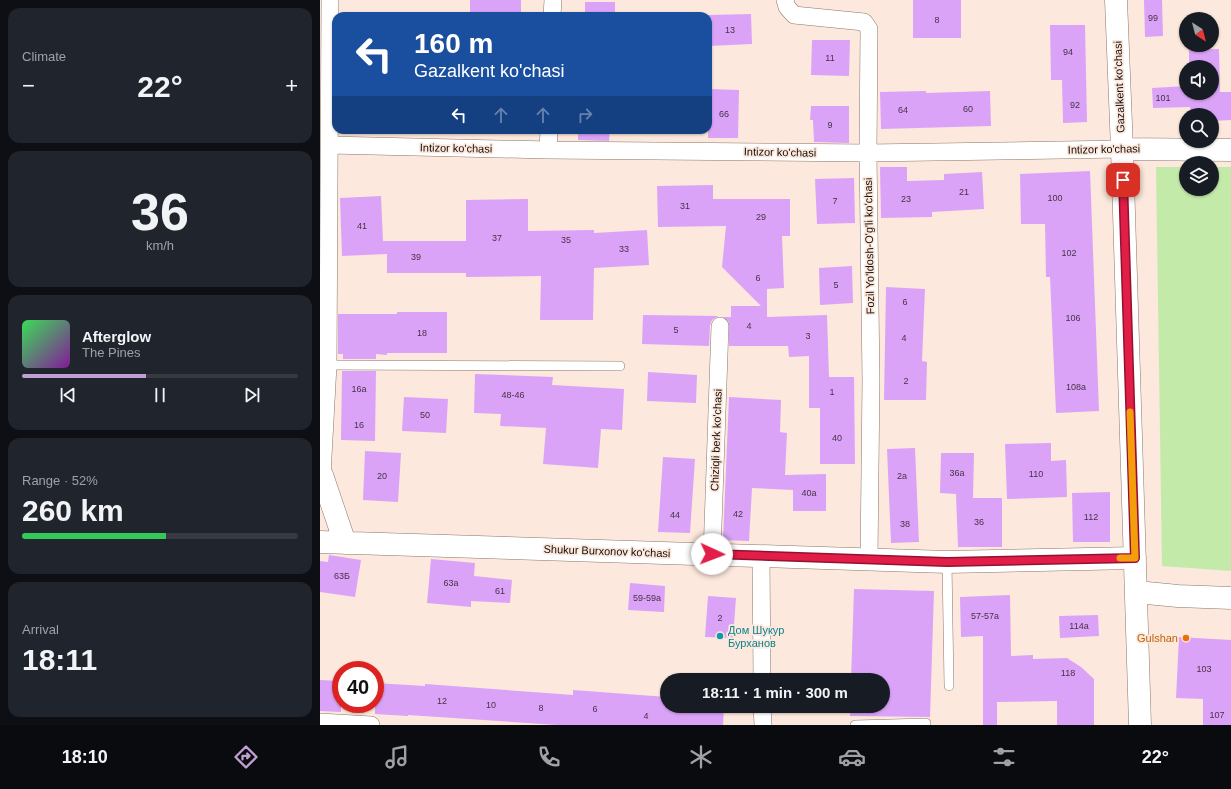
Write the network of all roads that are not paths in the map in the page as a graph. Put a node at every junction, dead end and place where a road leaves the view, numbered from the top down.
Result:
1 (330, 0) edge
2 (553, 0) edge
3 (785, 0) edge
4 (1116, 0) edge
5 (552, 12) edge
6 (549, 134) edge
7 (329, 145) junction
8 (1122, 149) junction
9 (548, 150) junction
10 (1231, 150) edge
11 (868, 153) junction
12 (720, 326) dead end
13 (324, 364) edge
14 (620, 366) dead end
15 (321, 476) edge
16 (320, 542) edge
17 (345, 543) junction
18 (712, 554) junction
19 (761, 556) junction
20 (1135, 558) junction
21 (869, 560) junction
22 (947, 562) junction
23 (1136, 592) junction
24 (1231, 598) edge
25 (762, 673) edge
26 (949, 686) dead end
27 (762, 713) edge
28 (320, 722) edge
29 (926, 723) dead end
30 (372, 725) edge
31 (763, 725) edge
32 (855, 725) edge
33 (1140, 725) edge

1 - 7 street
2 - 5 street
3 - 11 street, Fozil Yo'ldosh-O'g'li ko'chasi
4 - 8 street, Gazalkent ko'chasi
6 - 9 street
7 - 9 street, Intizor ko'chasi
7 - 13 street
8 - 10 street, Intizor ko'chasi
8 - 11 street, Intizor ko'chasi
8 - 20 street, Gazalkent ko'chasi
9 - 11 street, Intizor ko'chasi
11 - 21 street, Fozil Yo'ldosh-O'g'li ko'chasi
12 - 18 street, Chiziqli berk ko'chasi
13 - 14 lane
13 - 15 street
15 - 17 street
16 - 17 street, Shukur Burxonov ko'chasi
17 - 18 street, Shukur Burxonov ko'chasi
18 - 19 street, Shukur Burxonov ko'chasi
19 - 21 street, Shukur Burxonov ko'chasi
19 - 25 street
20 - 22 street, Shukur Burxonov ko'chasi
20 - 23 street, Gazalkent ko'chasi
21 - 22 street, Shukur Burxonov ko'chasi
22 - 26 lane
23 - 24 street
23 - 33 street, Gazalkent ko'chasi
27 - 31 street
28 - 30 street
29 - 32 lane

